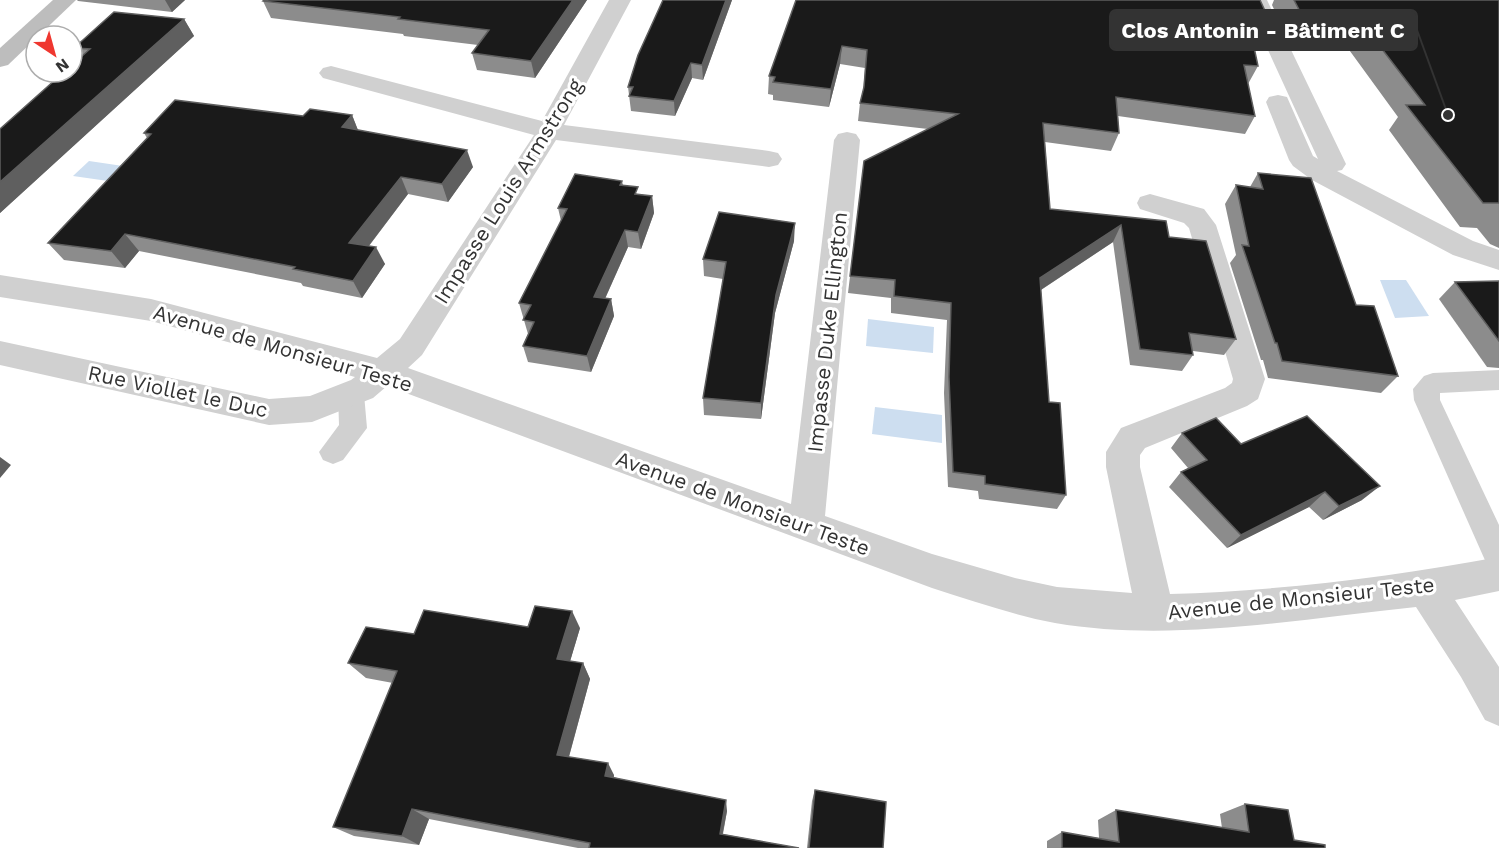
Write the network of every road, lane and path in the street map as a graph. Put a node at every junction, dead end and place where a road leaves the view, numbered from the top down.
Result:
1 (65, 0) edge
2 (620, 0) edge
3 (1256, 0) edge
4 (0, 60) edge
5 (331, 73) dead end
6 (1278, 102) dead end
7 (549, 131) junction
8 (847, 140) dead end
9 (769, 159) dead end
10 (1333, 165) dead end
11 (1150, 203) dead end
12 (1499, 260) edge
13 (0, 286) edge
14 (0, 353) edge
15 (383, 372) junction
16 (1499, 380) edge
17 (351, 394) junction
18 (333, 452) dead end
19 (806, 524) junction
20 (1499, 558) edge
21 (1499, 574) edge
22 (1425, 588) junction
23 (1155, 613) junction
24 (1499, 706) edge

1 - 4 street
2 - 7 street, Impasse Louis Armstrong
3 - 10 street
5 - 7 street
6 - 12 street
7 - 9 street
7 - 15 street, Impasse Louis Armstrong
8 - 19 street, Impasse Duke Ellington
11 - 23 street
13 - 15 street, Avenue de Monsieur Teste
14 - 17 street, Rue Viollet le Duc
15 - 17 street, Rue Viollet le Duc
15 - 19 street, Avenue de Monsieur Teste
16 - 20 lane
17 - 18 lane
19 - 23 street, Avenue de Monsieur Teste
21 - 22 street, Avenue de Monsieur Teste
22 - 23 street, Avenue de Monsieur Teste
22 - 24 street

